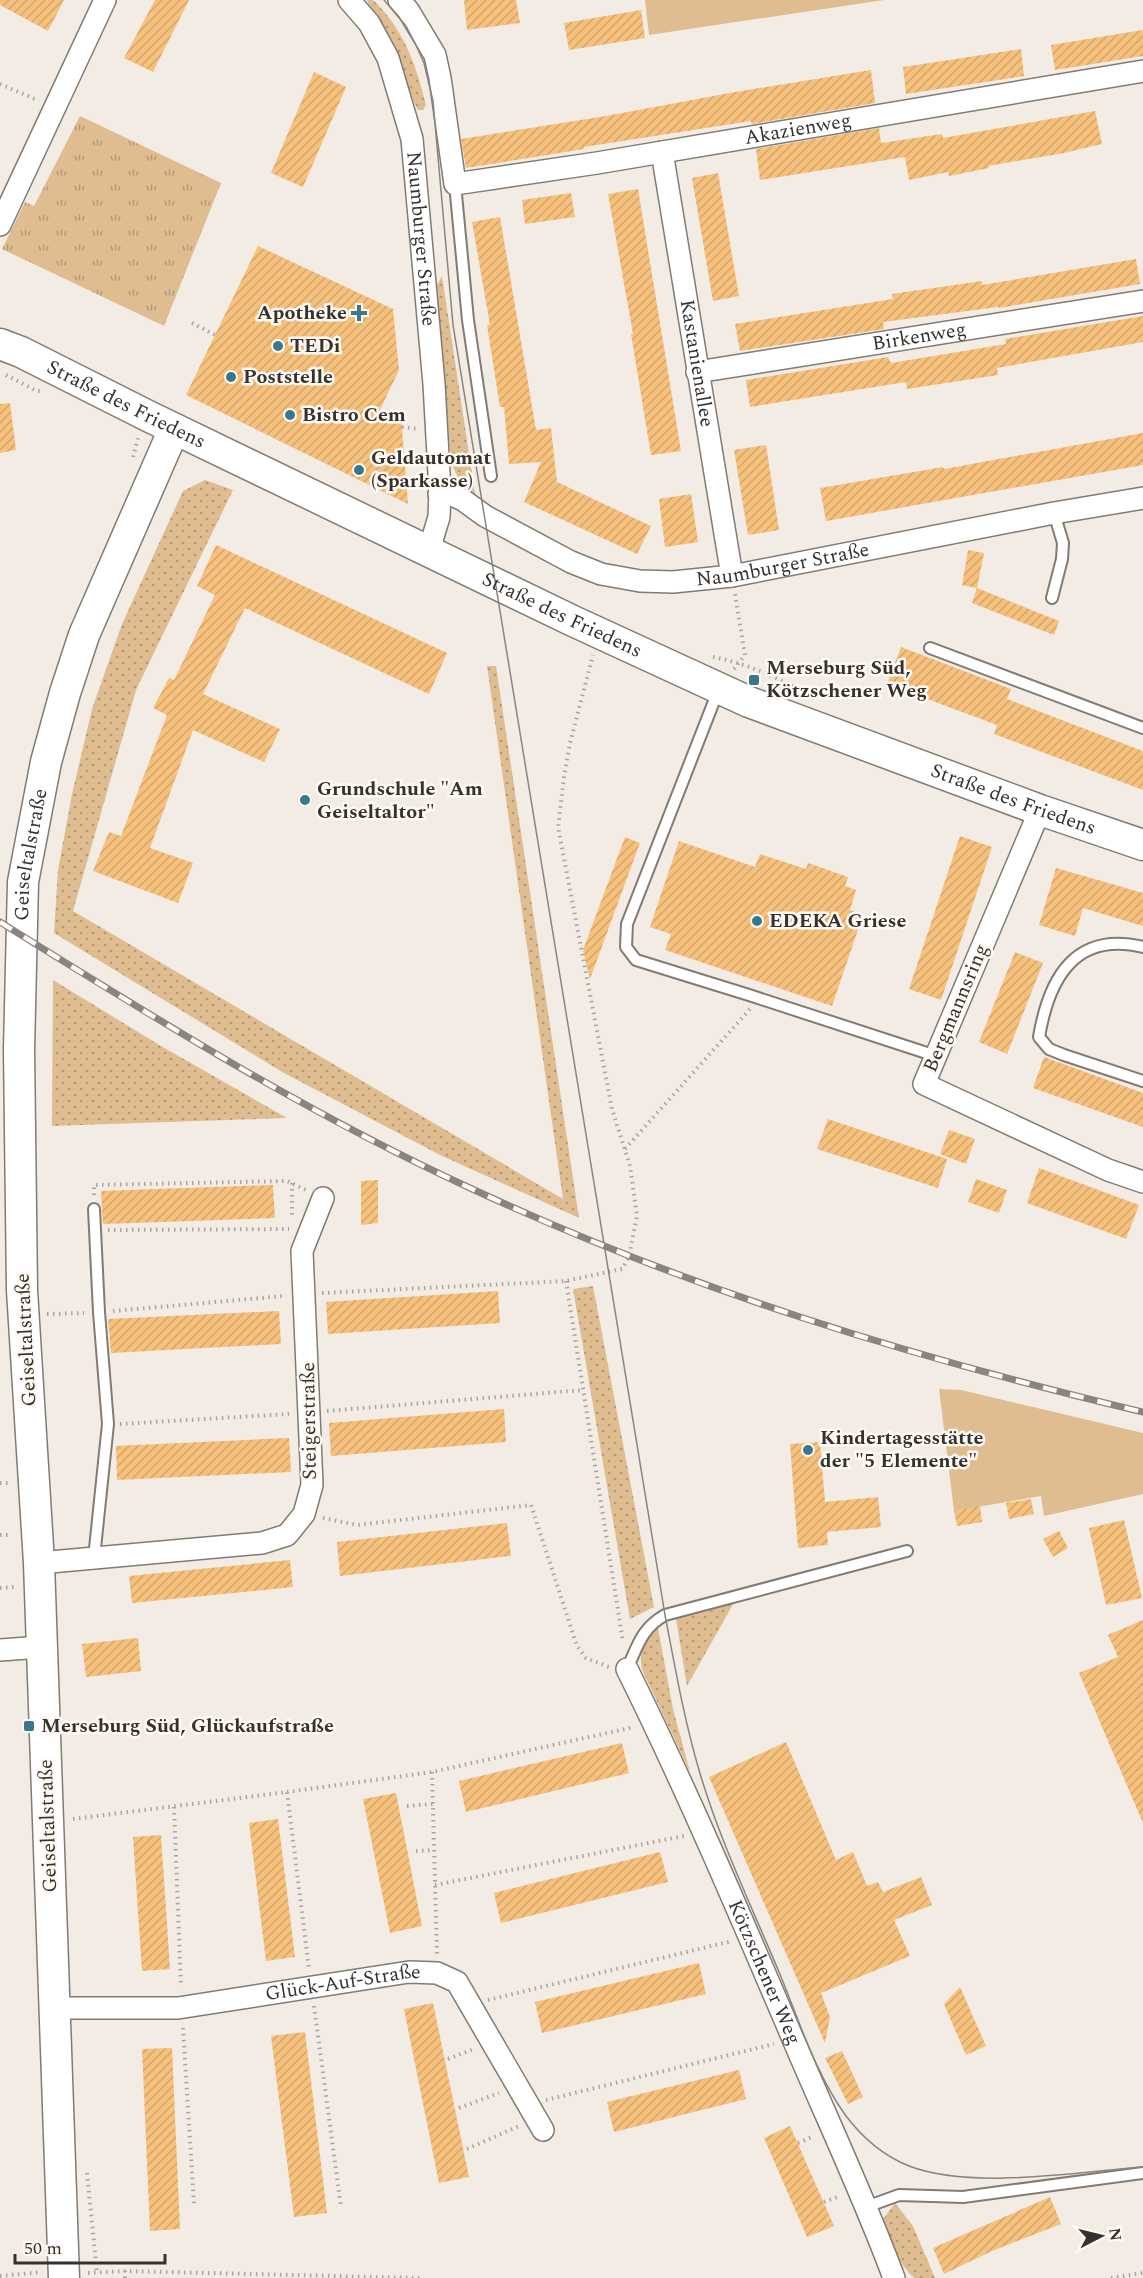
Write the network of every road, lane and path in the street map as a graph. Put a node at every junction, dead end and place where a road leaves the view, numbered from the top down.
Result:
1 (105, 0) edge
2 (349, 0) edge
3 (399, 0) edge
4 (1143, 71) edge
5 (0, 84) edge
6 (54, 107) junction
7 (662, 152) junction
8 (455, 184) junction
9 (0, 225) edge
10 (1143, 301) edge
11 (192, 323) dead end
12 (215, 335) dead end
13 (0, 344) edge
14 (697, 372) junction
15 (174, 429) junction
16 (490, 476) dead end
17 (439, 494) junction
18 (1143, 498) edge
19 (1054, 513) junction
20 (429, 550) junction
21 (732, 576) junction
22 (1052, 598) dead end
23 (599, 633) junction
24 (930, 648) dead end
25 (709, 656) dead end
26 (740, 662) junction
27 (719, 688) junction
28 (818, 700) dead end
29 (1143, 728) edge
30 (1040, 810) junction
31 (1143, 845) edge
32 (1143, 947) edge
33 (759, 998) junction
34 (936, 1056) junction
35 (1143, 1081) edge
36 (625, 1149) junction
37 (1143, 1182) edge
38 (291, 1183) junction
39 (323, 1198) joint
40 (94, 1209) joint
41 (95, 1230) junction
42 (566, 1281) junction
43 (305, 1294) junction
44 (46, 1303) dead end
45 (99, 1312) junction
46 (583, 1390) junction
47 (311, 1413) junction
48 (108, 1424) junction
49 (0, 1483) edge
50 (8, 1483) dead end
51 (304, 1514) junction
52 (11, 1534) dead end
53 (0, 1535) edge
54 (907, 1551) dead end
55 (94, 1557) junction
56 (39, 1563) junction
57 (14, 1587) dead end
58 (0, 1588) edge
59 (41, 1647) junction
60 (0, 1650) edge
61 (627, 1669) junction
62 (654, 1722) junction
63 (432, 1772) junction
64 (287, 1792) junction
65 (432, 1804) junction
66 (406, 1806) dead end
67 (73, 1807) dead end
68 (73, 1819) junction
69 (74, 1831) dead end
70 (703, 1832) junction
71 (434, 1850) junction
72 (416, 1851) dead end
73 (435, 1885) junction
74 (750, 1937) junction
75 (437, 1972) junction
76 (311, 1987) junction
77 (470, 2005) junction
78 (55, 2008) junction
79 (793, 2040) junction
80 (492, 2043) junction
81 (448, 2059) dead end
82 (517, 2086) junction
83 (459, 2108) dead end
84 (535, 2118) junction
85 (467, 2149) dead end
86 (87, 2170) dead end
87 (1143, 2173) edge
88 (341, 2207) dead end
89 (866, 2208) junction
90 (125, 2271) junction
91 (97, 2273) junction
92 (1143, 2273) edge
93 (64, 2275) edge
94 (0, 2276) edge
95 (125, 2278) edge
96 (420, 2278) edge
97 (894, 2278) edge
98 (1111, 2278) edge

1 - 6 street
2 - 17 street, Naumburger Straße
3 - 8 street, Naumburger Straße
4 - 7 street, Akazienweg
5 - 6 path
6 - 9 street
7 - 8 street, Akazienweg
7 - 14 street, Kastanienallee
8 - 16 lane
10 - 14 street, Birkenweg
11 - 12 path
13 - 15 street, Straße des Friedens
14 - 21 street, Kastanienallee
15 - 20 street, Straße des Friedens
15 - 56 street, Geiseltalstraße
17 - 20 street, Naumburger Straße
17 - 21 street, Naumburger Straße
18 - 19 street, Naumburger Straße
19 - 21 street, Naumburger Straße
19 - 22 lane
20 - 23 street, Straße des Friedens
21 - 26 path
23 - 27 street, Straße des Friedens
23 - 36 path
24 - 29 lane
25 - 26 path
26 - 27 path
26 - 28 path
27 - 30 street, Straße des Friedens
27 - 33 lane
30 - 31 street, Straße des Friedens
30 - 34 street, Bergmannsring
32 - 35 lane
33 - 34 lane
33 - 36 path
34 - 37 street, Bergmannsring
36 - 42 path
38 - 39 path
38 - 40 path
38 - 41 path
39 - 43 street, Steigerstraße
40 - 41 lane
41 - 45 lane
42 - 43 path
42 - 46 path
43 - 45 path
43 - 47 street, Steigerstraße
44 - 45 path
45 - 48 lane
46 - 47 path
46 - 61 path
47 - 48 path
47 - 51 street, Steigerstraße
48 - 55 lane
49 - 50 path
51 - 55 street, Steigerstraße
51 - 61 path
52 - 53 path
54 - 61 lane
55 - 56 street, Steigerstraße
56 - 59 street, Geiseltalstraße
57 - 58 path
59 - 60 street
59 - 78 street, Geiseltalstraße
61 - 62 street, Kötzschener Weg
62 - 63 path
62 - 70 street, Kötzschener Weg
63 - 64 path
63 - 65 path
64 - 68 path
64 - 76 path
65 - 66 path
65 - 71 path
67 - 68 path
68 - 69 path
70 - 73 path
70 - 74 street, Kötzschener Weg
71 - 72 path
71 - 73 path
73 - 75 path
74 - 77 path
74 - 79 street, Kötzschener Weg
75 - 76 street, Glück-Auf-Straße
75 - 77 street, Glück-Auf-Straße
76 - 78 street, Glück-Auf-Straße
76 - 88 path
77 - 80 street, Glück-Auf-Straße
78 - 93 street, Geiseltalstraße
79 - 84 path
79 - 89 street, Kötzschener Weg
80 - 81 path
80 - 82 street, Glück-Auf-Straße
82 - 83 path
82 - 84 street, Glück-Auf-Straße
84 - 85 path
86 - 91 path
87 - 89 lane
89 - 97 street, Kötzschener Weg
90 - 91 path
90 - 95 path
90 - 96 path
91 - 93 path
92 - 98 path
93 - 94 path

